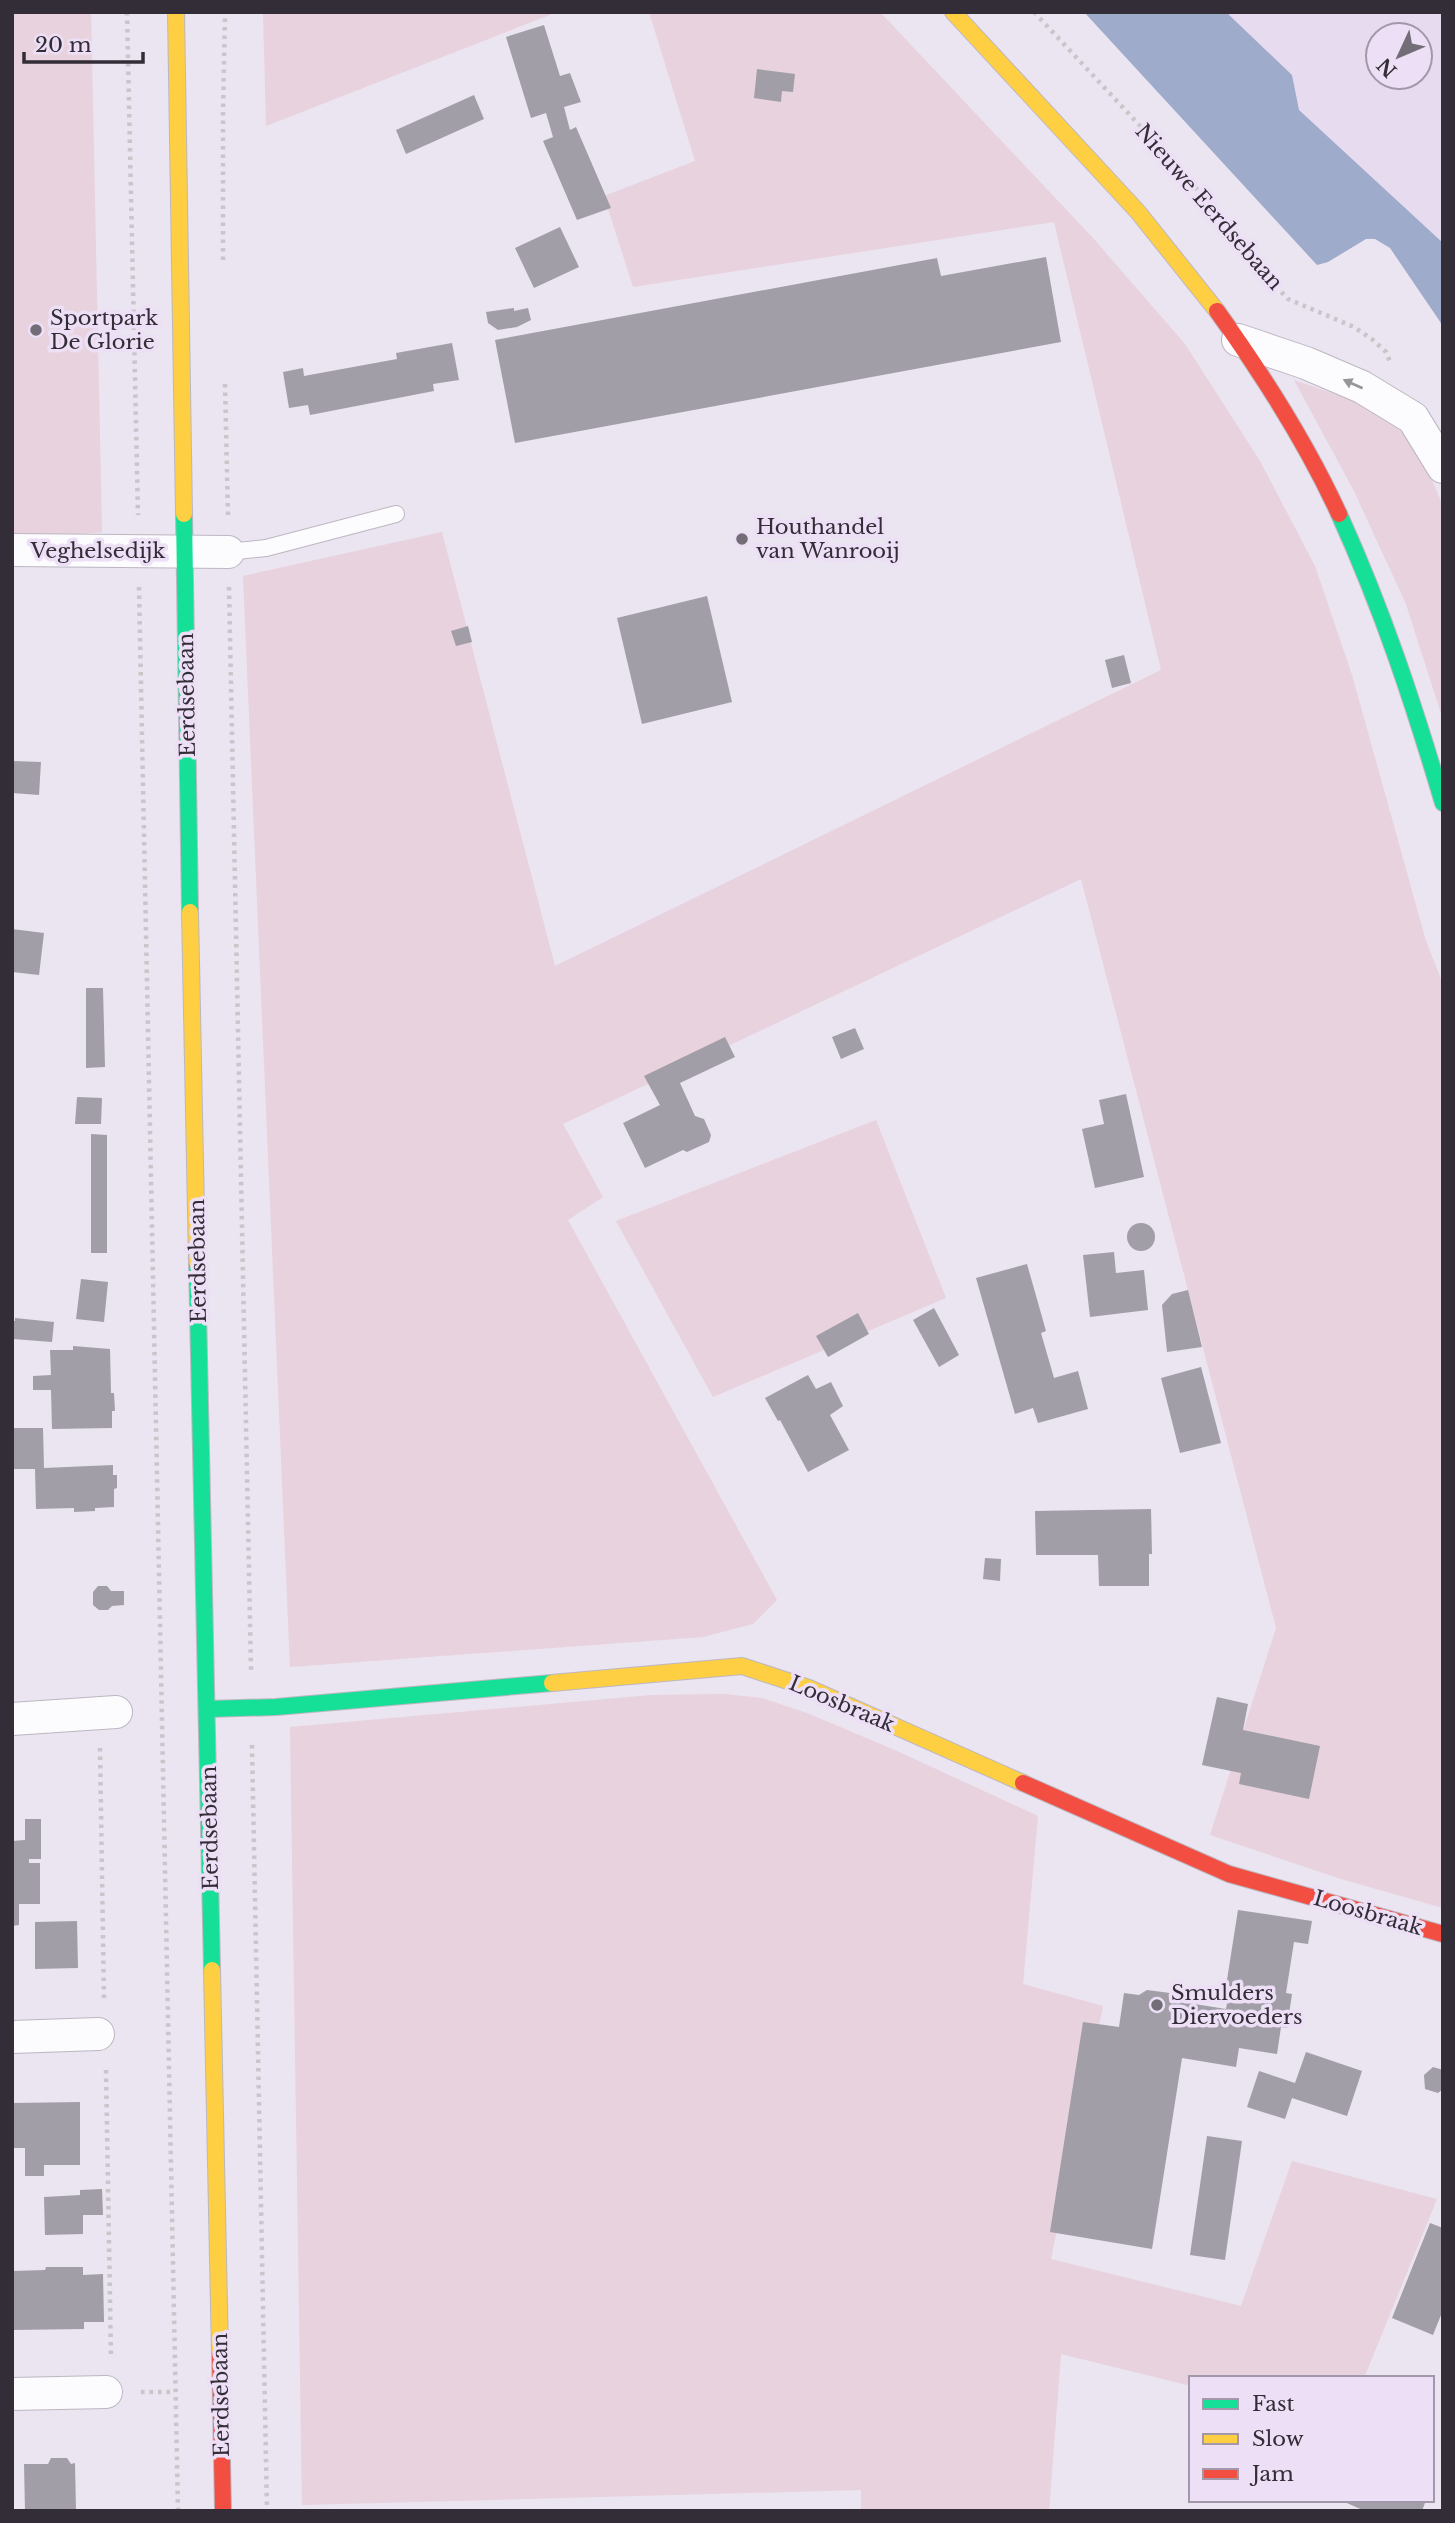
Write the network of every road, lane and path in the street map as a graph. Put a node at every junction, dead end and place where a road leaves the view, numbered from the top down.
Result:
1 (127, 12) edge
2 (176, 12) edge
3 (225, 12) edge
4 (953, 12) edge
5 (1034, 12) edge
6 (223, 254) dead end
7 (1238, 340) junction
8 (1391, 364) dead end
9 (227, 462) dead end
10 (1443, 467) edge
11 (396, 514) dead end
12 (138, 519) dead end
13 (12, 550) edge
14 (183, 552) junction
15 (228, 552) junction
16 (139, 583) dead end
17 (1443, 803) edge
18 (251, 1681) dead end
19 (207, 1709) junction
20 (165, 1710) junction
21 (155, 1711) dead end
22 (116, 1712) dead end
23 (12, 1719) edge
24 (251, 1736) dead end
25 (1443, 1934) edge
26 (98, 2034) dead end
27 (12, 2037) edge
28 (106, 2392) dead end
29 (169, 2392) dead end
30 (176, 2392) junction
31 (12, 2394) edge
32 (178, 2511) edge
33 (223, 2511) edge
34 (267, 2511) edge

1 - 12 path
2 - 14 street, Eerdsebaan
3 - 6 path
4 - 7 street
5 - 8 path, Nieuwe Eerdsebaan
10 -> 7 street
7 - 17 street
9 - 15 path
11 - 15 lane
13 - 14 street, Veghelsedijk
14 - 15 street, Veghelsedijk
14 - 19 street, Eerdsebaan
15 - 18 path
16 - 20 path
19 - 25 street, Loosbraak
19 - 33 street, Eerdsebaan
20 - 21 path
20 - 30 path
22 - 23 street
24 - 34 path
26 - 27 street
28 - 31 street
29 - 30 path
30 - 32 path

